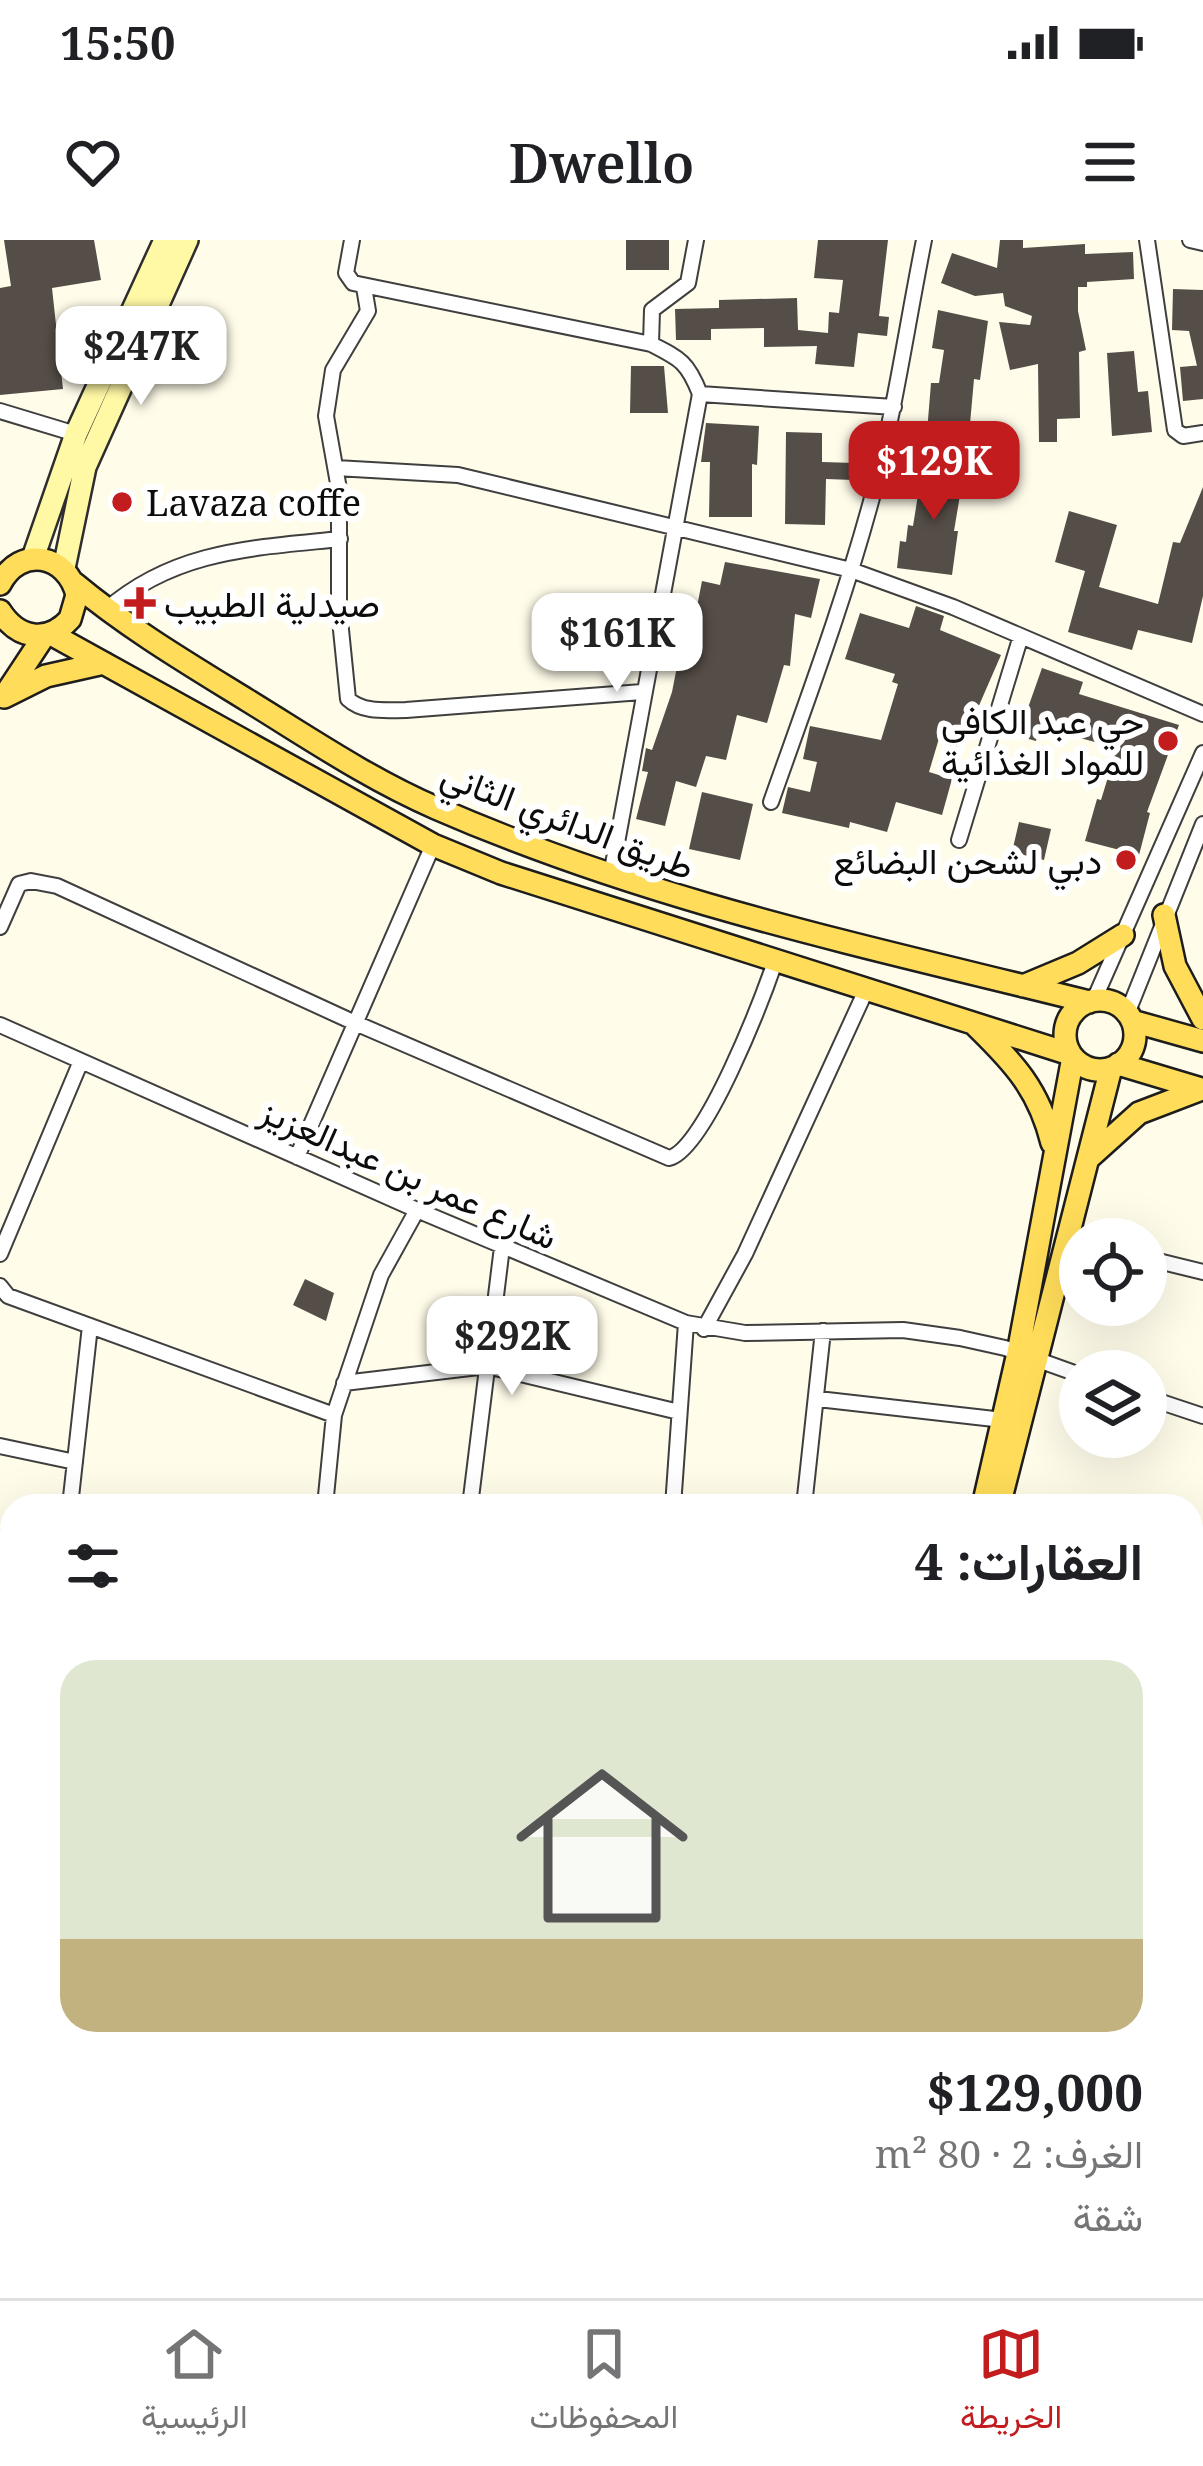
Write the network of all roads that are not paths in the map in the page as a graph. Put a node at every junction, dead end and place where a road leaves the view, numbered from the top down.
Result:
1 (165, 240) edge
2 (187, 240) edge
3 (352, 240) edge
4 (696, 240) edge
5 (924, 240) edge
6 (1147, 240) edge
7 (1190, 240) edge
8 (1203, 243) edge
9 (364, 287) junction
10 (651, 344) junction
11 (700, 394) junction
12 (894, 407) junction
13 (0, 411) edge
14 (1203, 433) edge
15 (76, 434) junction
16 (336, 468) junction
17 (676, 524) junction
18 (340, 538) junction
19 (11, 568) edge
20 (851, 570) junction
21 (69, 575) junction
22 (106, 610) junction
23 (0, 612) edge
24 (48, 635) junction
25 (1020, 639) junction
26 (105, 663) junction
27 (642, 692) junction
28 (2, 699) edge
29 (1203, 714) edge
30 (1203, 753) edge
31 (771, 802) dead end
32 (1203, 824) edge
33 (959, 840) dead end
34 (433, 844) junction
35 (557, 857) junction
36 (611, 875) junction
37 (545, 888) junction
38 (1164, 915) junction
39 (0, 927) edge
40 (1123, 935) junction
41 (776, 959) junction
42 (1023, 986) junction
43 (867, 988) junction
44 (1092, 1001) junction
45 (1130, 1017) junction
46 (1203, 1019) edge
47 (353, 1022) junction
48 (971, 1022) junction
49 (0, 1025) edge
50 (1203, 1040) edge
51 (1071, 1055) junction
52 (81, 1061) junction
53 (1114, 1066) junction
54 (1202, 1089) edge
55 (1055, 1155) junction
56 (297, 1157) junction
57 (1087, 1162) junction
58 (417, 1210) junction
59 (1078, 1218) edge
60 (502, 1247) junction
61 (0, 1254) edge
62 (1167, 1263) edge
63 (1203, 1272) edge
64 (1059, 1276) edge
65 (0, 1286) edge
66 (686, 1323) junction
67 (90, 1326) junction
68 (704, 1329) junction
69 (824, 1331) junction
70 (1027, 1356) junction
71 (487, 1366) junction
72 (1059, 1367) edge
73 (344, 1383) junction
74 (818, 1399) junction
75 (1167, 1404) edge
76 (680, 1412) junction
77 (334, 1414) junction
78 (1203, 1416) edge
79 (1003, 1420) junction
80 (0, 1447) edge
81 (75, 1462) junction
82 (71, 1494) edge
83 (326, 1494) edge
84 (471, 1494) edge
85 (674, 1494) edge
86 (806, 1494) edge
87 (986, 1494) edge
88 (1001, 1494) edge

1 - 15 street
2 - 21 street
3 - 9 street
4 - 10 street
5 - 12 street
6 - 14 street
7 - 8 street
9 - 10 street
9 - 16 street
10 - 11 street
11 - 12 street
11 - 17 street
12 - 20 street
13 - 15 street
15 - 19 street
16 - 17 street
16 - 18 street
17 - 20 street
17 - 27 street
18 - 22 street
18 - 27 street
19 - 21 main road
20 - 25 street
20 - 31 street
21 - 22 main road, طريق الدائري الثاني
21 - 24 main road
22 - 35 main road, طريق الدائري الثاني
23 - 24 main road, طريق الدائري الثاني
24 - 26 main road, طريق الدائري الثاني
24 - 28 main road
25 - 29 street
25 - 33 street
26 - 28 main road
26 - 34 main road, طريق الدائري الثاني
27 - 36 street
30 - 40 street
32 - 38 street
34 - 37 main road, طريق الدائري الثاني
34 - 47 street
35 - 36 main road, طريق الدائري الثاني
35 - 37 main road
36 - 42 main road, طريق الدائري الثاني
37 - 41 main road, طريق الدائري الثاني
38 - 45 street
38 - 46 main road
39 - 47 street
40 - 42 main road
40 - 44 street
41 - 43 main road, طريق الدائري الثاني
41 - 47 street
42 - 44 main road, طريق الدائري الثاني
43 - 48 main road, طريق الدائري الثاني
43 - 68 street
44 - 45 main road
44 - 51 main road
45 - 50 main road
45 - 53 main road
47 - 56 street
48 - 51 main road, طريق الدائري الثاني
48 - 55 main road
49 - 52 street, شارع عمر بن عبدالعزيز
51 - 53 main road
51 - 55 main road
52 - 56 street, شارع عمر بن عبدالعزيز
52 - 61 street
53 - 54 main road
53 - 57 main road
54 - 57 main road
55 - 70 main road
56 - 58 street, شارع عمر بن عبدالعزيز
57 - 59 main road
58 - 60 street, شارع عمر بن عبدالعزيز
58 - 73 street
60 - 66 street, شارع عمر بن عبدالعزيز
60 - 71 street
62 - 63 street
64 - 70 main road
65 - 67 street
66 - 68 street, شارع عمر بن عبدالعزيز
66 - 76 street
67 - 77 street
67 - 81 street
68 - 69 street, شارع عمر بن عبدالعزيز
69 - 70 street, شارع عمر بن عبدالعزيز
69 - 74 street
70 - 72 street, شارع عمر بن عبدالعزيز
70 - 79 main road
70 - 88 main road
71 - 73 street
71 - 76 street
71 - 84 street
73 - 77 street
74 - 79 street
74 - 86 street
75 - 78 street
76 - 85 street
77 - 83 street
79 - 87 main road
80 - 81 street
81 - 82 street

